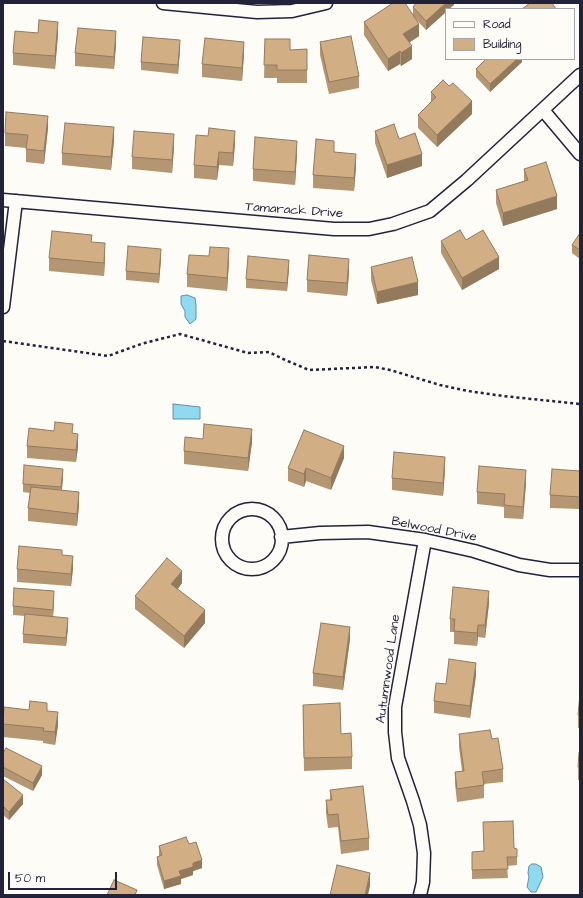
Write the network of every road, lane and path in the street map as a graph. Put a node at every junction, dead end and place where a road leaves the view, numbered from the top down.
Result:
1 (162, 3) edge
2 (326, 3) edge
3 (580, 75) edge
4 (543, 110) junction
5 (580, 154) edge
6 (3, 200) edge
7 (16, 201) junction
8 (3, 307) edge
9 (3, 341) edge
10 (580, 404) edge
11 (282, 536) junction
12 (425, 540) junction
13 (580, 570) edge
14 (420, 895) edge

1 - 2 street
3 - 4 street, Tamarack Drive
4 - 5 street
4 - 7 street, Tamarack Drive
6 - 7 street, Tamarack Drive
7 - 8 street
9 - 10 path
11 - 11 street
11 - 12 street, Belwood Drive
12 - 13 street, Belwood Drive
12 - 14 street, Autumnwood Lane

